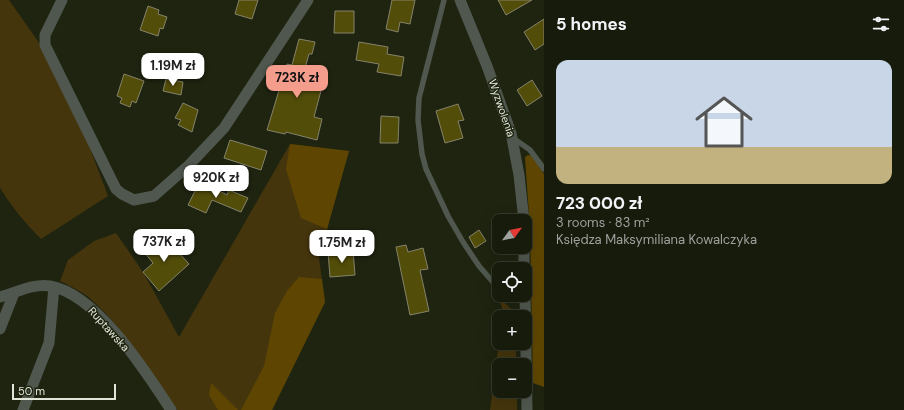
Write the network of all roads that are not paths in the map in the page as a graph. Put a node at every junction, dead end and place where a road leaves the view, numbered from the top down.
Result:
1 (62, 0) edge
2 (308, 0) edge
3 (444, 0) edge
4 (460, 0) edge
5 (513, 138) junction
6 (544, 169) edge
7 (523, 214) edge
8 (492, 281) edge
9 (54, 287) junction
10 (14, 293) junction
11 (0, 297) edge
12 (525, 302) edge
13 (0, 329) edge
14 (23, 410) edge
15 (171, 410) edge
16 (527, 410) edge

1 - 2 street
3 - 8 lane
4 - 5 street, Wyzwolenia
5 - 6 lane
5 - 7 street, Wyzwolenia
9 - 10 street, Ruptawska
9 - 14 street
9 - 15 street, Ruptawska
10 - 11 street, Ruptawska
10 - 13 street
12 - 16 street

